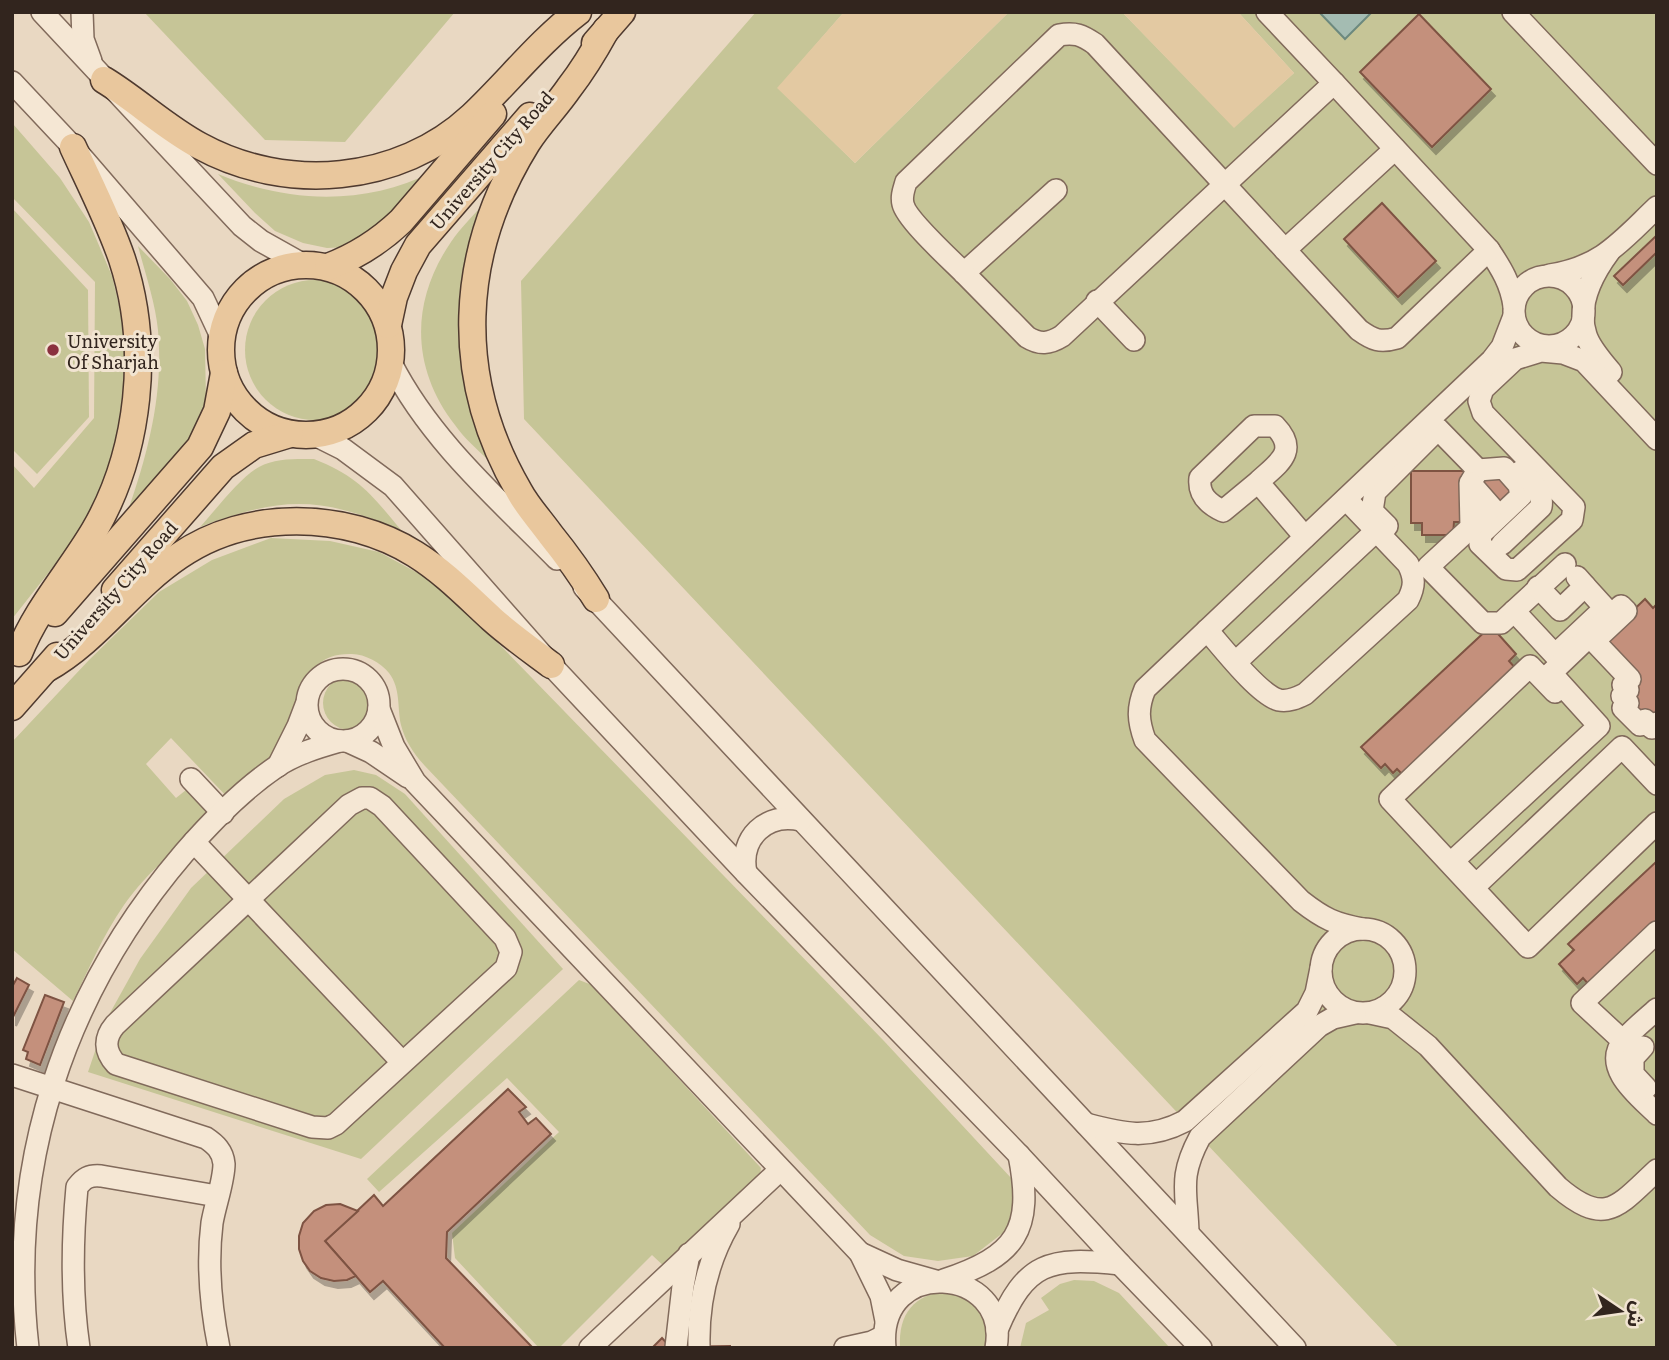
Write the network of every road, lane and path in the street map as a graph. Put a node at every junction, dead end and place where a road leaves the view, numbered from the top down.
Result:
1 (42, 12) edge
2 (82, 12) edge
3 (580, 12) edge
4 (1266, 12) edge
5 (1513, 12) edge
6 (614, 21) edge
7 (99, 75) junction
8 (13, 83) edge
9 (1334, 83) junction
10 (73, 147) junction
11 (1395, 149) junction
12 (1657, 164) edge
13 (1224, 186) junction
14 (1056, 190) dead end
15 (1657, 207) edge
16 (1284, 250) junction
17 (1489, 250) junction
18 (1609, 252) junction
19 (315, 265) junction
20 (964, 273) junction
21 (1547, 276) junction
22 (1097, 301) junction
23 (1514, 311) junction
24 (1584, 311) junction
25 (388, 326) junction
26 (1134, 340) dead end
27 (1549, 345) junction
28 (1492, 360) junction
29 (223, 361) junction
30 (391, 363) junction
31 (1610, 370) junction
32 (1453, 398) junction
33 (1657, 421) edge
34 (302, 434) junction
35 (1657, 439) edge
36 (1474, 476) junction
37 (1258, 482) dead end
38 (1346, 499) junction
39 (1376, 531) junction
40 (1305, 537) junction
41 (1502, 544) dead end
42 (1546, 545) junction
43 (1564, 564) junction
44 (1428, 567) junction
45 (1585, 586) junction
46 (1538, 587) junction
47 (596, 599) junction
48 (1560, 610) junction
49 (1514, 611) junction
50 (1207, 630) junction
51 (1580, 631) junction
52 (1535, 634) junction
53 (16, 657) edge
54 (1236, 662) junction
55 (551, 664) junction
56 (46, 669) junction
57 (306, 705) junction
58 (12, 708) edge
59 (379, 709) junction
60 (1657, 723) edge
61 (1593, 731) junction
62 (343, 741) junction
63 (1615, 753) junction
64 (278, 766) junction
65 (191, 779) dead end
66 (415, 782) junction
67 (1657, 784) edge
68 (1657, 796) edge
69 (223, 813) junction
70 (802, 820) junction
71 (1657, 823) edge
72 (194, 842) junction
73 (746, 873) junction
74 (248, 900) junction
75 (1301, 901) junction
76 (1363, 929) junction
77 (1652, 945) edge
78 (1322, 964) junction
79 (1405, 976) junction
80 (1657, 1009) edge
81 (1363, 1013) junction
82 (1633, 1044) junction
83 (1428, 1046) junction
84 (402, 1062) junction
85 (12, 1075) edge
86 (51, 1087) junction
87 (1657, 1100) edge
88 (1657, 1114) edge
89 (1084, 1123) junction
90 (1019, 1155) junction
91 (780, 1170) junction
92 (1657, 1170) edge
93 (217, 1196) junction
94 (735, 1213) junction
95 (1188, 1233) junction
96 (689, 1254) junction
97 (860, 1254) junction
98 (1120, 1264) junction
99 (939, 1280) junction
100 (885, 1335) edge
101 (996, 1339) edge
102 (603, 1343) edge
103 (699, 1346) edge
104 (676, 1347) edge
105 (28, 1348) edge
106 (79, 1348) edge
107 (219, 1348) edge
108 (845, 1348) edge
109 (1201, 1348) edge
110 (1295, 1348) edge

1 - 7 street
2 - 7 street
3 - 7 main road
3 - 19 main road, University City Road
4 - 9 street
5 - 12 street
6 - 25 main road, University City Road
6 - 47 main road
7 - 19 street
8 - 10 street
9 - 11 street
9 - 13 street
10 - 29 street
10 - 53 main road
11 - 16 street
11 - 17 street
13 - 16 street
13 - 20 street
13 - 22 street
14 - 20 street
15 - 18 street
16 - 17 street
17 - 21 street
17 - 23 street
18 - 21 street
18 - 24 street
19 - 25 main road
19 - 29 main road
20 - 22 street
21 - 23 street
21 - 24 street
22 - 26 street
23 - 27 street
23 - 28 street
24 - 27 street
24 - 31 street
25 - 30 main road
27 - 28 street
27 - 31 street
28 - 32 street
29 - 34 main road
29 - 53 main road, University City Road
30 - 34 main road
30 - 47 street
31 - 33 street
32 - 38 street
32 - 41 street
34 - 55 street
34 - 56 main road, University City Road
35 - 42 street
36 - 42 street
36 - 44 street
36 - 44 street
37 - 40 street
38 - 39 street
38 - 40 street
39 - 54 street
39 - 54 street
40 - 50 street
42 - 43 street
43 - 45 street
43 - 46 street
44 - 49 street
45 - 48 street
45 - 51 street
46 - 48 street
46 - 49 street
47 - 70 street
48 - 51 street
48 - 52 street
49 - 52 street
50 - 54 street
50 - 75 street
51 - 52 street
55 - 56 main road
55 - 73 street
56 - 58 main road, University City Road
57 - 59 street
57 - 62 street
57 - 64 street
59 - 62 street
59 - 66 street
60 - 61 street
61 - 63 street
61 - 63 street
61 - 71 street
62 - 64 street
62 - 66 street
63 - 67 street
63 - 68 street
64 - 69 street
65 - 69 street
66 - 91 street
69 - 72 street
70 - 73 street
70 - 89 street
72 - 74 street
72 - 86 street
73 - 90 street
74 - 84 street
74 - 84 street
74 - 84 street
75 - 76 street
75 - 78 street
76 - 78 street
76 - 79 street
77 - 82 street
78 - 81 street
78 - 89 street
79 - 81 street
79 - 83 street
80 - 82 street
81 - 83 street
81 - 95 street
82 - 87 street
82 - 88 street
83 - 92 street
85 - 86 street
86 - 93 street
86 - 105 street
89 - 95 street
90 - 98 street
90 - 99 street
91 - 94 street
91 - 97 street
93 - 106 street
93 - 107 street
94 - 96 street
94 - 103 street
95 - 110 street
96 - 102 street
96 - 104 street
97 - 99 street
97 - 100 street
98 - 101 street
98 - 109 street
99 - 100 street
99 - 101 street
100 - 108 street

